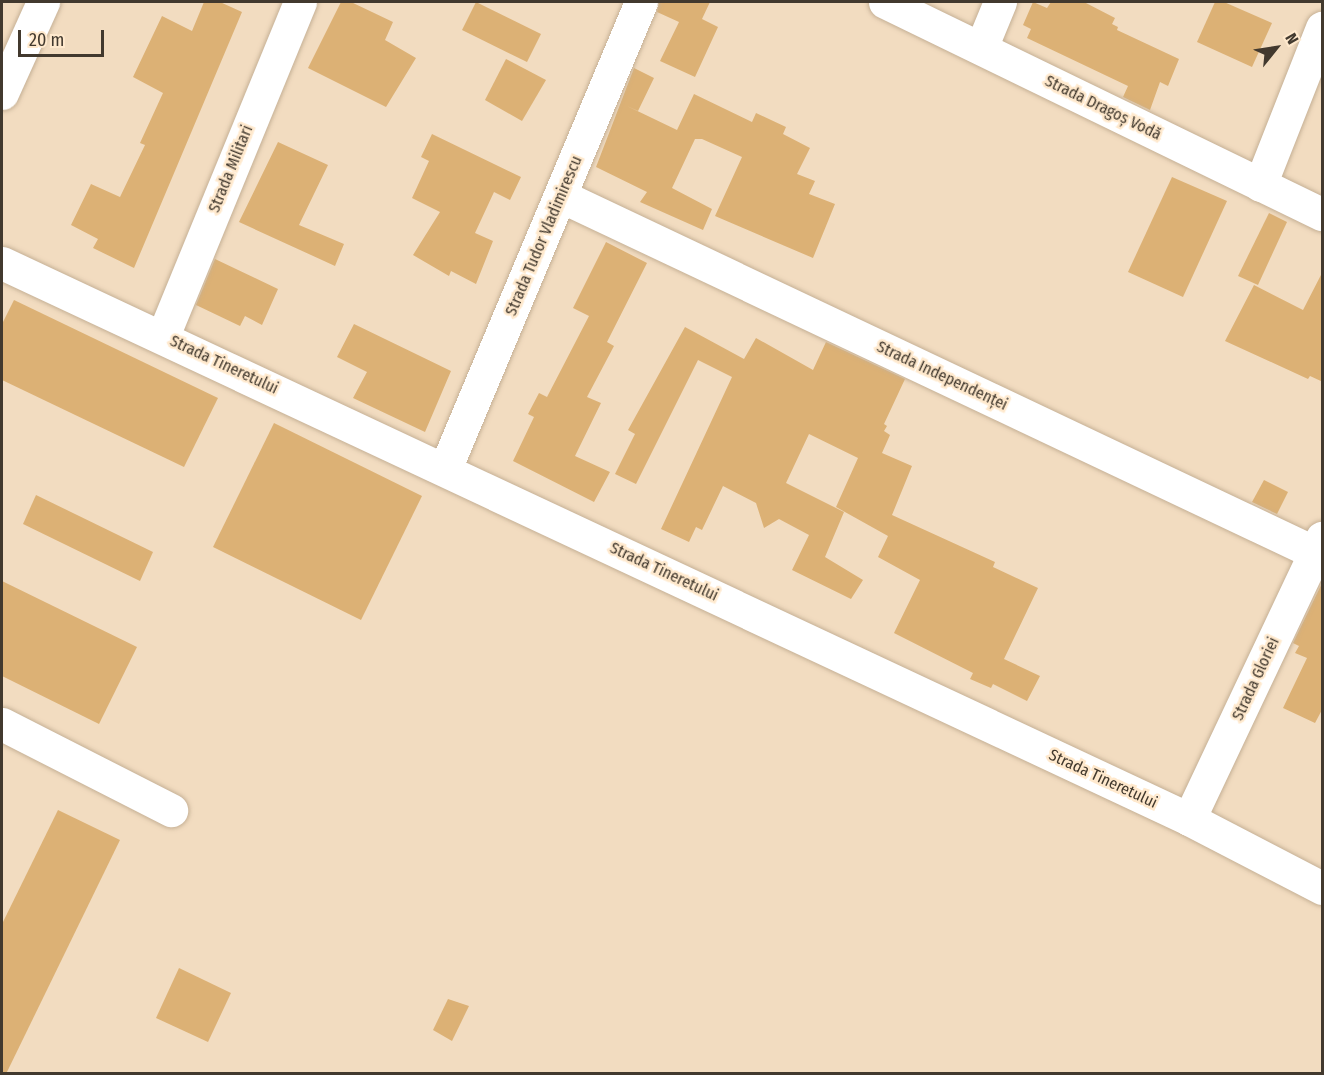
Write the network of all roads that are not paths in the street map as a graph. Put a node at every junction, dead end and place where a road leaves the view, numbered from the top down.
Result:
1 (43, 2) edge
2 (300, 2) edge
3 (641, 2) edge
4 (885, 2) edge
5 (1000, 2) edge
6 (1323, 28) edge
7 (981, 48) junction
8 (2, 93) edge
9 (1260, 185) junction
10 (561, 196) junction
11 (1323, 214) edge
12 (2, 263) edge
13 (163, 336) junction
14 (445, 469) junction
15 (1320, 549) edge
16 (2, 724) edge
17 (171, 810) dead end
18 (1189, 819) junction
19 (1323, 888) edge

1 - 8 street
2 - 13 street, Strada Militari
3 - 10 street, Strada Tudor Vladimirescu
4 - 7 street, Strada Dragoș Vodă
5 - 7 street
6 - 9 street
7 - 9 street, Strada Dragoș Vodă
9 - 11 street, Strada Dragoș Vodă
10 - 14 street, Strada Tudor Vladimirescu
10 - 15 street, Strada Independenței
12 - 13 street, Strada Tineretului
13 - 14 street, Strada Tineretului
14 - 18 street, Strada Tineretului
15 - 18 street, Strada Gloriei
16 - 17 street
18 - 19 street, Strada Tineretului

